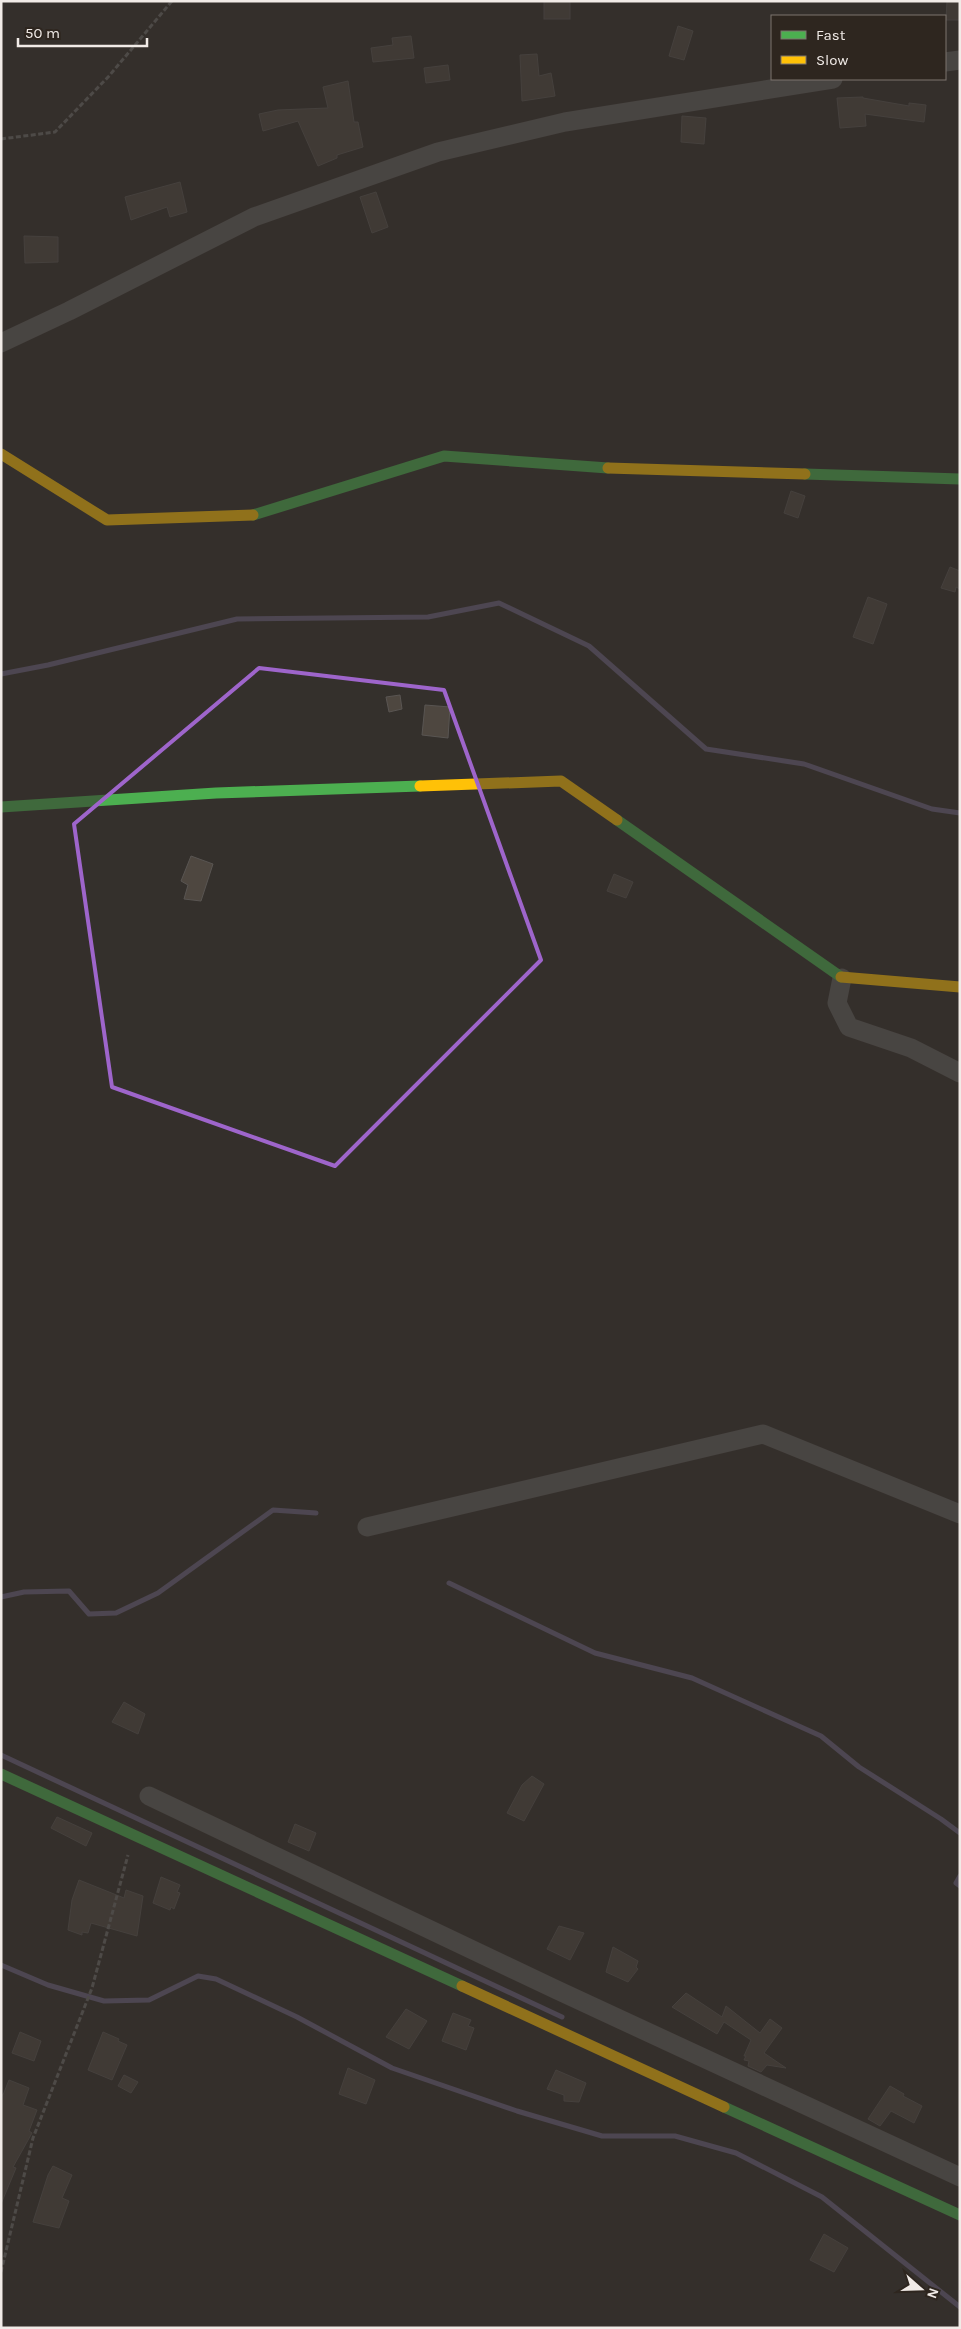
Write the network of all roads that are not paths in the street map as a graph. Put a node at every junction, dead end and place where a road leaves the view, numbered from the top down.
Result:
1 (960, 60) edge
2 (946, 62) edge
3 (827, 80) edge
4 (1, 344) edge
5 (1, 454) edge
6 (960, 479) edge
7 (1, 807) edge
8 (842, 978) junction
9 (960, 987) edge
10 (960, 1073) edge
11 (960, 1514) edge
12 (367, 1527) dead end
13 (1, 1774) edge
14 (149, 1796) dead end
15 (960, 2177) edge
16 (960, 2215) edge

1 - 2 street
3 - 4 street
5 - 6 street
7 - 8 street
8 - 9 street
8 - 10 street
11 - 12 street
13 - 16 street
14 - 15 street

